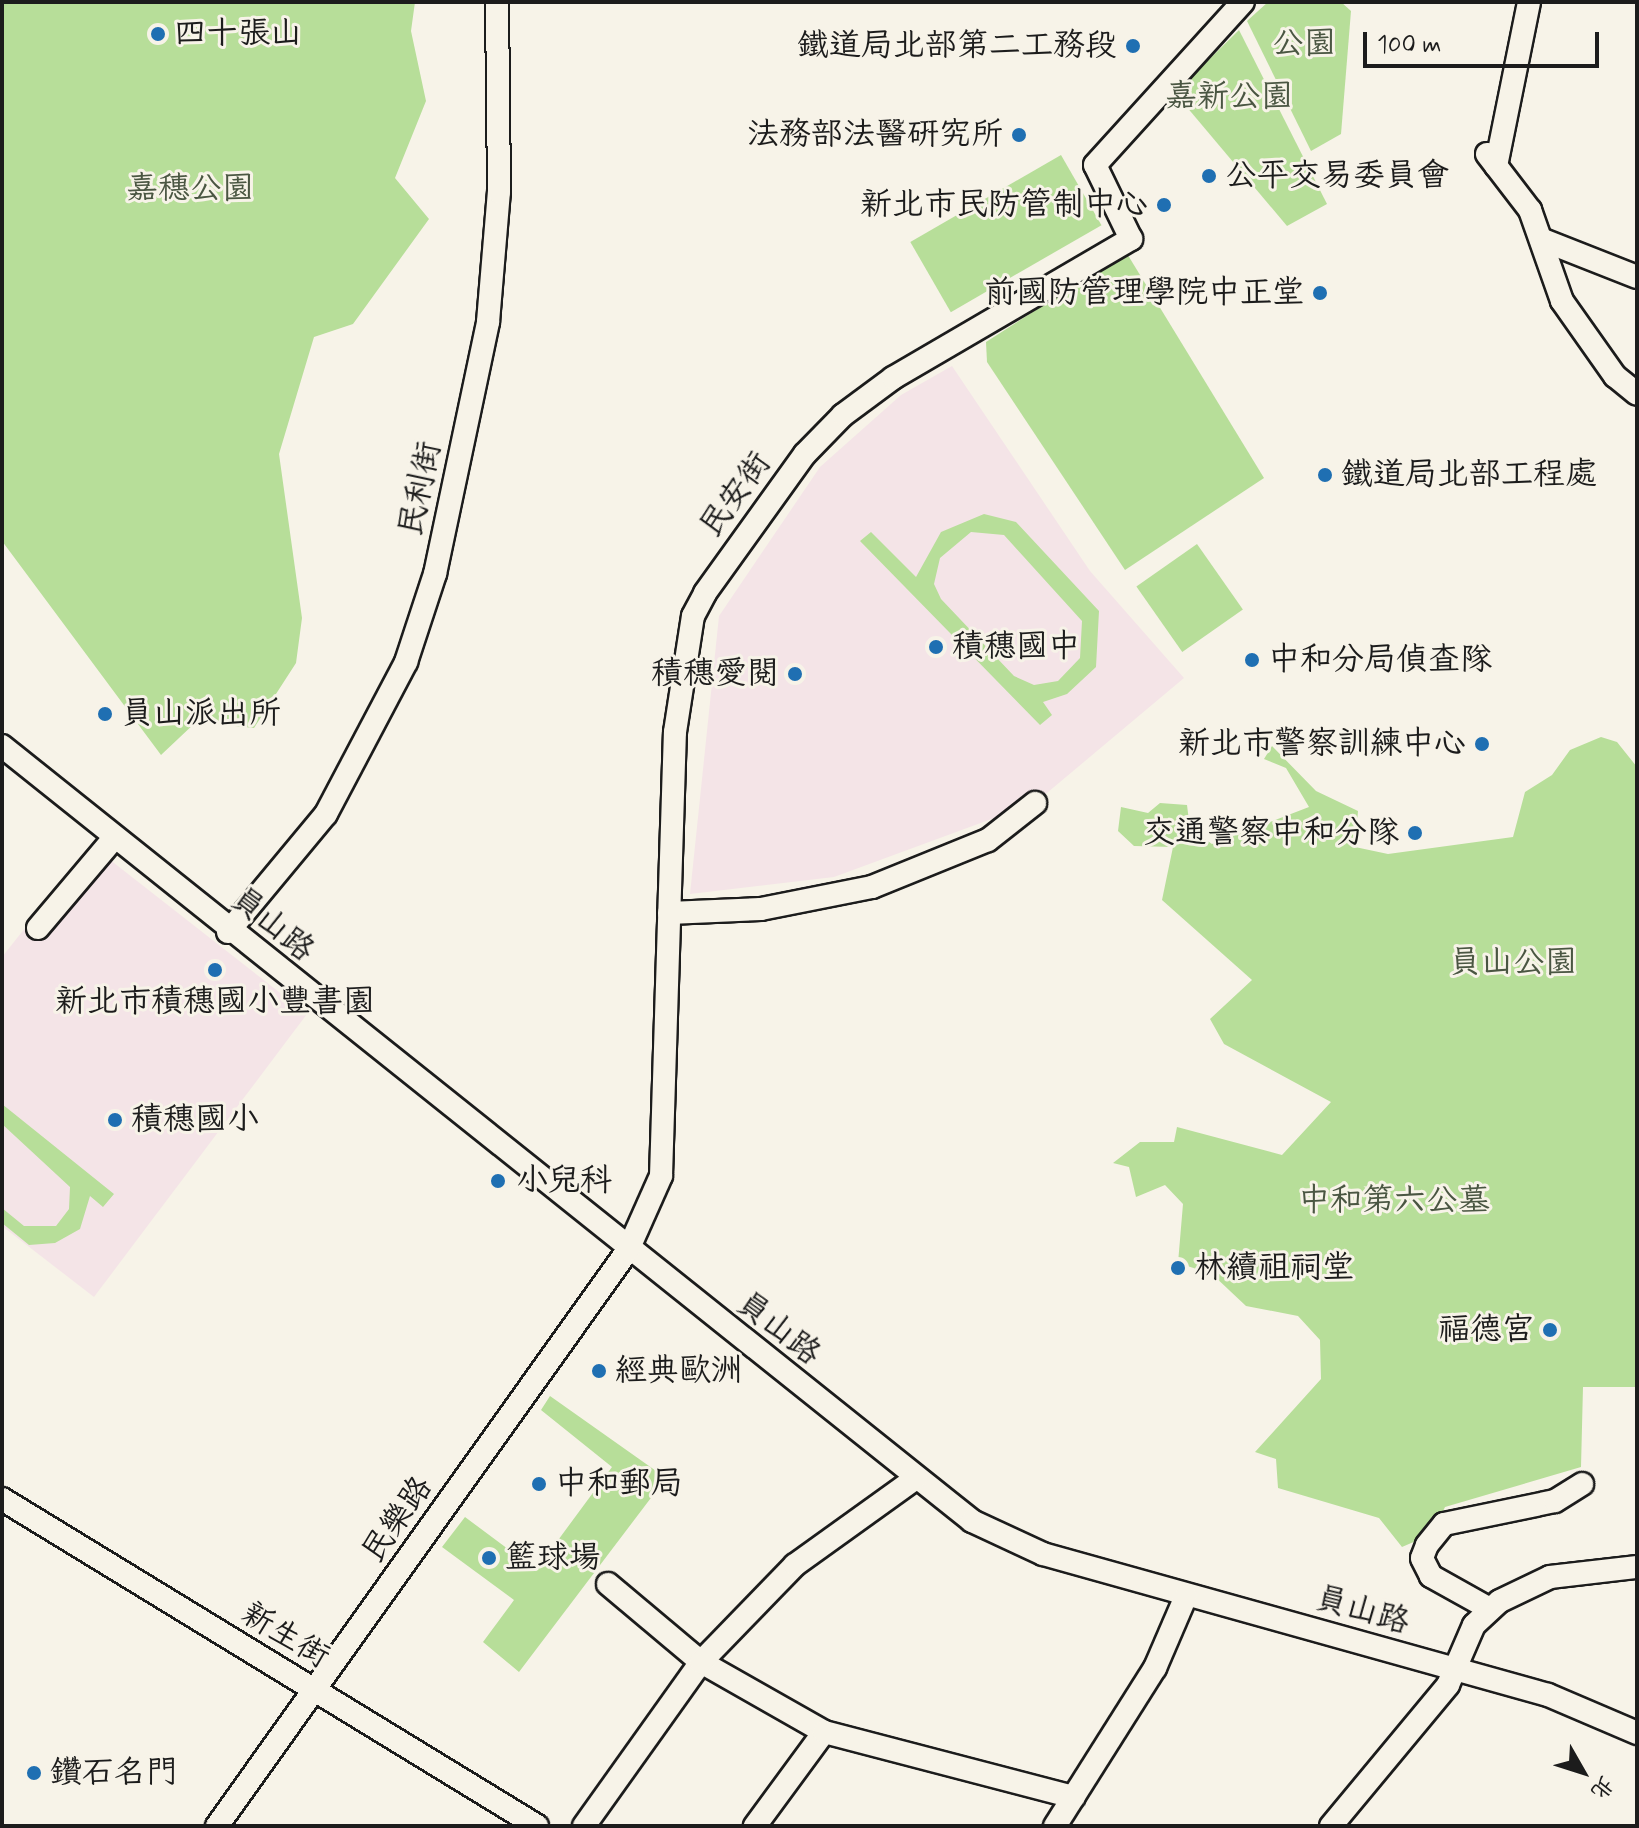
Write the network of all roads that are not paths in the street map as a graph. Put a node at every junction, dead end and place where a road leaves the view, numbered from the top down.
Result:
1 (497, 2) edge
2 (1243, 2) edge
3 (1529, 2) edge
4 (1543, 240) junction
5 (1637, 277) edge
6 (1637, 394) edge
7 (2, 746) edge
8 (1035, 803) dead end
9 (114, 838) junction
10 (669, 913) junction
11 (38, 928) dead end
12 (228, 932) junction
13 (628, 1250) junction
14 (916, 1478) junction
15 (1582, 1484) dead end
16 (2, 1499) edge
17 (1637, 1567) edge
18 (608, 1584) dead end
19 (1186, 1596) junction
20 (1490, 1609) junction
21 (701, 1662) junction
22 (1458, 1671) junction
23 (315, 1690) junction
24 (824, 1732) junction
25 (1637, 1733) edge
26 (1074, 1797) junction
27 (217, 1826) edge
28 (537, 1826) edge
29 (584, 1826) edge
30 (755, 1826) edge
31 (1055, 1826) edge
32 (1331, 1826) edge

1 - 12 street, 民利街
2 - 10 street, 民安街
3 - 4 street
4 - 5 street
4 - 6 street
7 - 9 street, 員山路
8 - 10 street
9 - 11 street
9 - 12 street, 員山路
10 - 13 street, 民安街
12 - 13 street, 員山路
13 - 14 street, 員山路
13 - 23 street, 民樂路
14 - 19 street, 員山路
14 - 21 street
15 - 20 street
16 - 23 street, 新生街
17 - 20 street
18 - 21 street
19 - 22 street, 員山路
19 - 26 street
20 - 22 street
21 - 24 street
21 - 29 street
22 - 25 street, 員山路
22 - 32 street
23 - 27 street, 民樂路
23 - 28 street, 新生街
24 - 26 street
24 - 30 street
26 - 31 street

